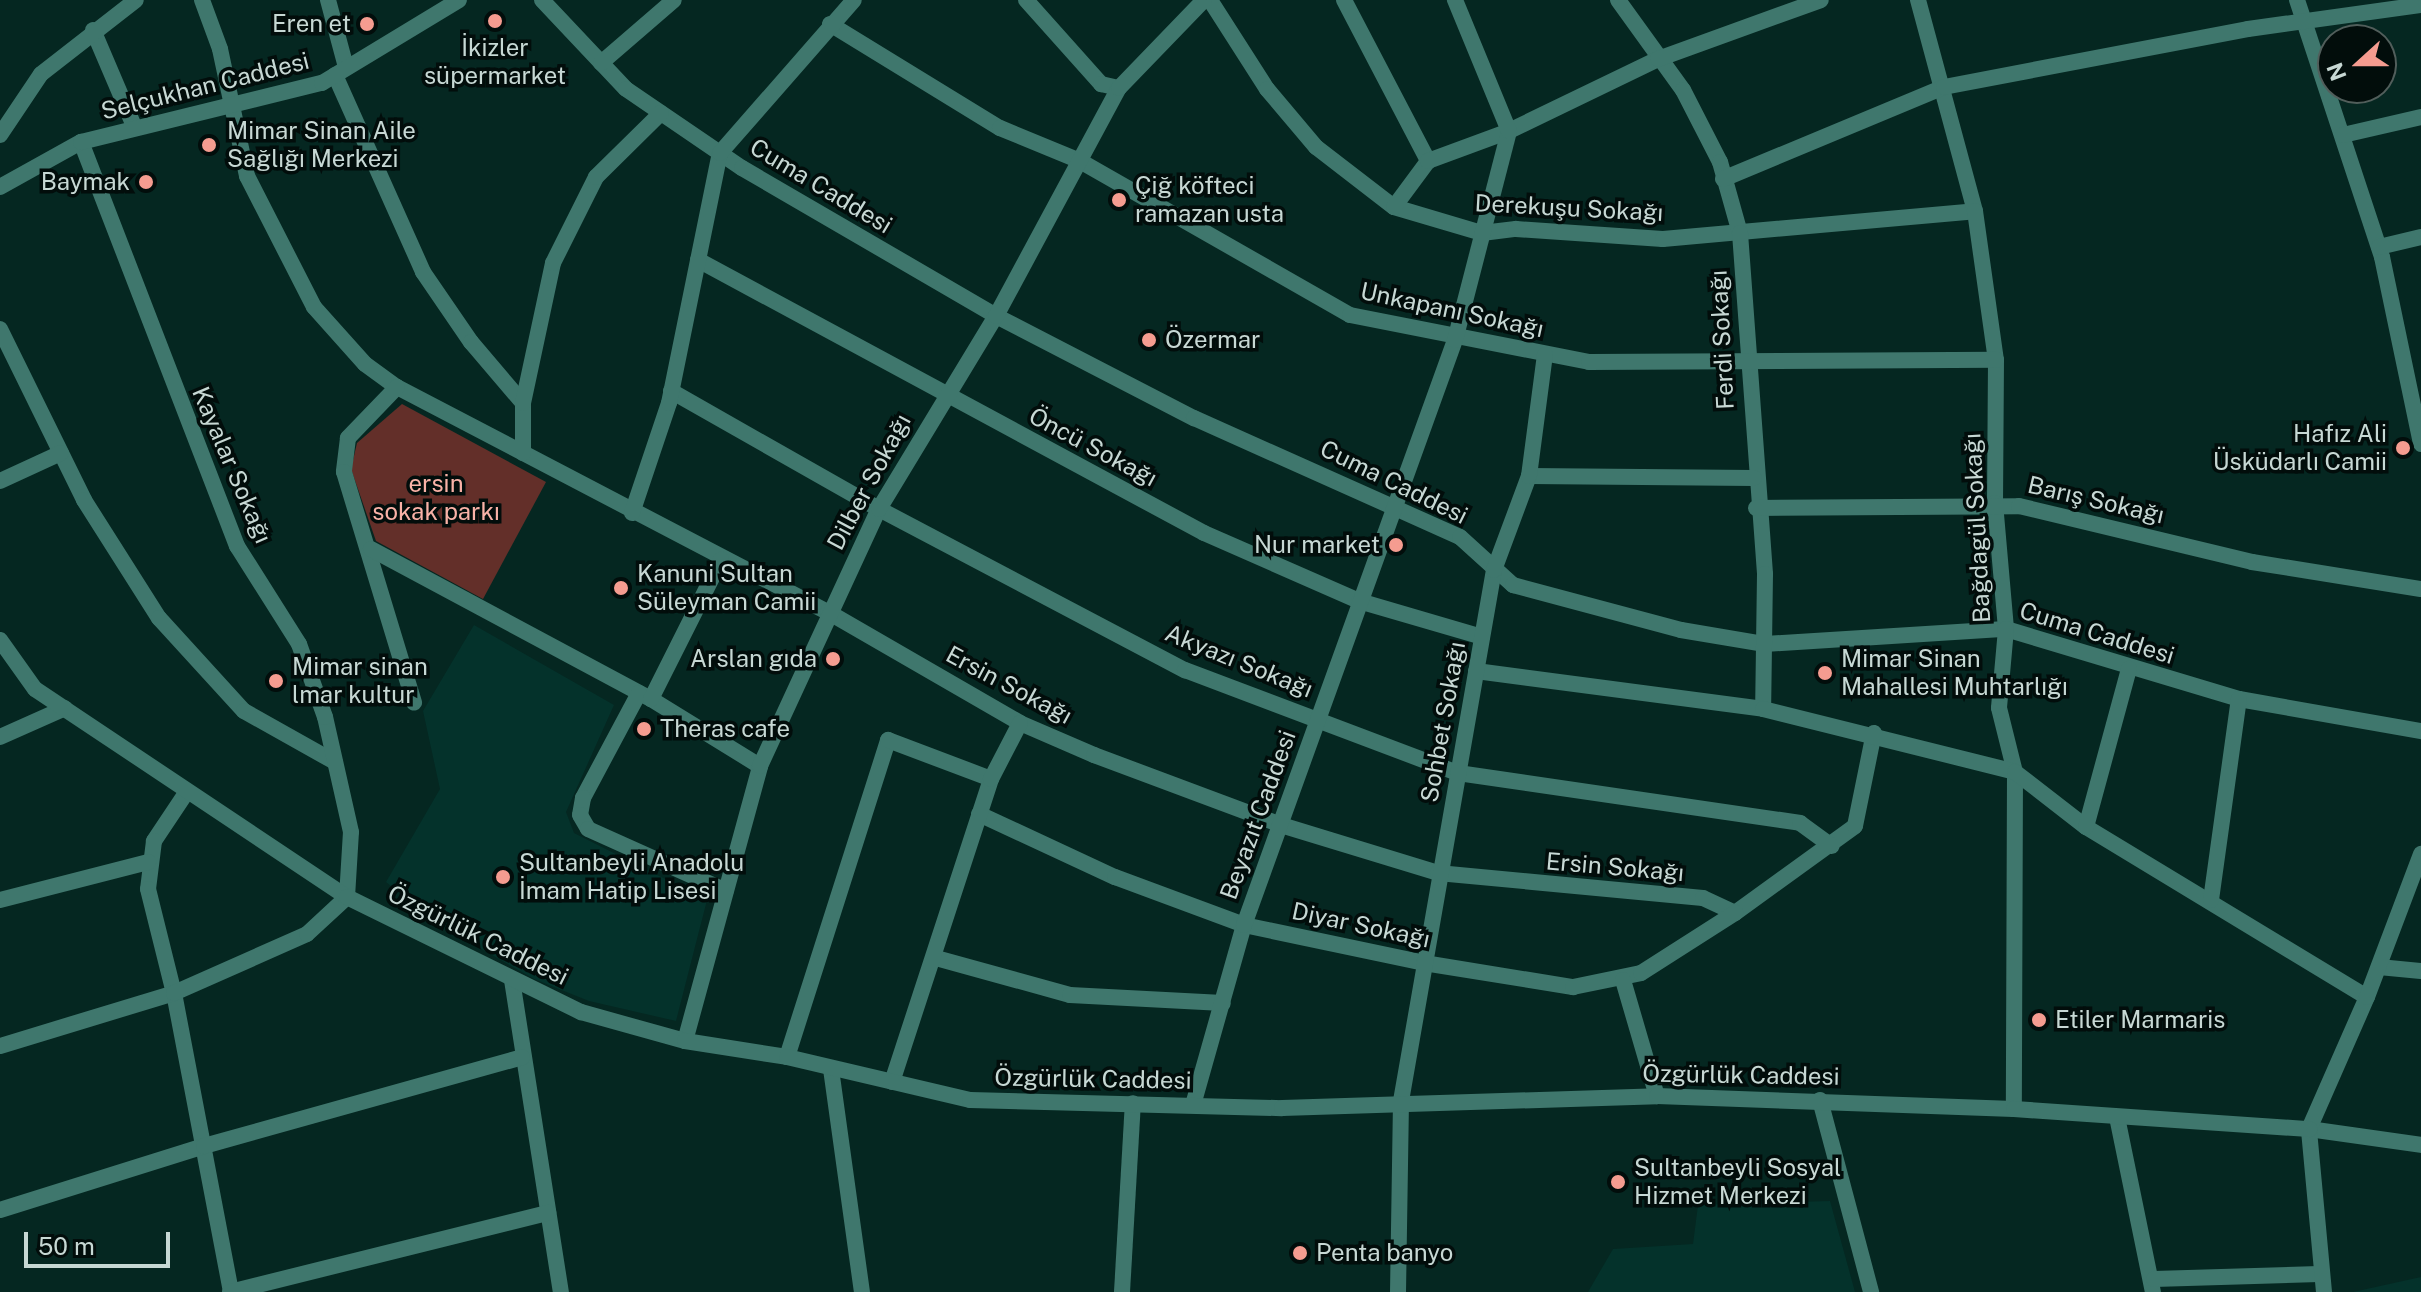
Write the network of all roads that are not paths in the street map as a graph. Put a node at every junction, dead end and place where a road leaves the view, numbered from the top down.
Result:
1 (136, 0) edge
2 (202, 0) edge
3 (328, 0) edge
4 (459, 0) edge
5 (542, 0) edge
6 (674, 0) edge
7 (854, 0) edge
8 (1026, 0) edge
9 (1207, 0) edge
10 (1344, 0) edge
11 (1455, 0) edge
12 (1618, 0) edge
13 (1821, 0) edge
14 (1918, 0) edge
15 (2297, 0) edge
16 (2421, 5) edge
17 (2306, 22) junction
18 (830, 24) junction
19 (93, 30) junction
20 (1658, 59) junction
21 (601, 63) junction
22 (340, 71) junction
23 (1944, 87) junction
24 (1119, 88) junction
25 (230, 105) junction
26 (661, 113) junction
27 (2421, 117) edge
28 (134, 126) junction
29 (1509, 131) junction
30 (0, 135) edge
31 (2343, 135) junction
32 (81, 142) junction
33 (720, 153) junction
34 (1080, 161) junction
35 (1428, 161) junction
36 (1723, 179) junction
37 (0, 187) edge
38 (1394, 207) junction
39 (1975, 211) junction
40 (1482, 233) junction
41 (1740, 233) junction
42 (2421, 237) edge
43 (2379, 247) junction
44 (698, 260) junction
45 (996, 316) junction
46 (0, 329) edge
47 (1455, 340) junction
48 (2413, 352) edge
49 (1545, 355) junction
50 (1746, 360) junction
51 (1996, 360) junction
52 (397, 387) junction
53 (671, 391) junction
54 (944, 395) junction
55 (523, 403) junction
56 (2421, 444) edge
57 (61, 453) junction
58 (523, 453) junction
59 (1529, 476) junction
60 (1754, 478) junction
61 (0, 481) edge
62 (1393, 503) junction
63 (1995, 503) junction
64 (1756, 508) junction
65 (879, 509) junction
66 (632, 513) junction
67 (371, 549) junction
68 (721, 560) junction
69 (1494, 570) junction
70 (2421, 589) edge
71 (1359, 601) junction
72 (828, 612) junction
73 (2006, 629) junction
74 (1482, 637) junction
75 (0, 640) edge
76 (1765, 644) junction
77 (2129, 669) junction
78 (1476, 671) junction
79 (645, 696) junction
80 (2239, 699) junction
81 (414, 703) dead end
82 (65, 708) junction
83 (1763, 709) junction
84 (1318, 719) junction
85 (1020, 723) junction
86 (2421, 731) edge
87 (1874, 733) junction
88 (0, 737) edge
89 (335, 762) junction
90 (760, 766) junction
91 (2015, 772) junction
92 (1458, 773) junction
93 (991, 779) junction
94 (186, 793) junction
95 (979, 814) junction
96 (1281, 825) junction
97 (2086, 827) junction
98 (1832, 846) junction
99 (2421, 854) edge
100 (148, 862) junction
101 (1438, 873) junction
102 (726, 891) junction
103 (347, 897) junction
104 (0, 900) edge
105 (2211, 900) junction
106 (1735, 913) junction
107 (1244, 925) junction
108 (936, 958) junction
109 (1424, 963) junction
110 (2379, 967) junction
111 (2421, 971) edge
112 (512, 980) junction
113 (1623, 980) junction
114 (174, 993) junction
115 (2367, 997) junction
116 (1223, 1003) junction
117 (685, 1041) junction
118 (0, 1046) edge
119 (522, 1057) junction
120 (787, 1057) junction
121 (831, 1069) junction
122 (892, 1082) junction
123 (1657, 1096) junction
124 (1820, 1100) junction
125 (1401, 1101) junction
126 (1133, 1103) junction
127 (1193, 1105) junction
128 (2014, 1109) junction
129 (2117, 1117) junction
130 (2309, 1129) junction
131 (2421, 1145) edge
132 (204, 1146) junction
133 (0, 1210) edge
134 (548, 1213) junction
135 (2319, 1274) junction
136 (2154, 1285) edge
137 (1876, 1291) edge
138 (231, 1292) edge
139 (561, 1292) edge
140 (862, 1292) edge
141 (1122, 1292) edge
142 (1398, 1292) edge
143 (2324, 1292) edge

1 - 19 street
2 - 25 street, Ersin Sokağı
3 - 22 street
4 - 22 street, Selçukhan Caddesi
5 - 21 street, Cuma Caddesi
6 - 21 street
7 - 18 street
8 - 24 street
9 - 24 street, Dilber Sokağı
9 - 38 street, Derekuşu Sokağı
10 - 35 street
11 - 29 street
12 - 20 street, Ferdi Sokağı
13 - 20 street
14 - 23 street, Bağdagül Sokağı
15 - 17 street
16 - 17 street
17 - 23 street
17 - 31 street
18 - 33 street
18 - 34 street, Unkapanı Sokağı
19 - 28 street
19 - 30 street
20 - 29 street
20 - 36 street, Ferdi Sokağı
21 - 26 street, Cuma Caddesi
22 - 25 street, Selçukhan Caddesi
22 - 55 street
23 - 36 street
23 - 39 street, Bağdagül Sokağı
24 - 34 street, Dilber Sokağı
25 - 28 street, Selçukhan Caddesi
25 - 52 street, Ersin Sokağı
26 - 33 street, Cuma Caddesi
26 - 55 street
27 - 31 street
28 - 32 street, Selçukhan Caddesi
29 - 35 street
29 - 40 street, Beyazıt Caddesi
31 - 43 street
32 - 37 street, Selçukhan Caddesi
32 - 89 street, Kayalar Sokağı
33 - 44 street
33 - 45 street, Cuma Caddesi
34 - 45 street, Dilber Sokağı
34 - 47 street, Unkapanı Sokağı
35 - 38 street
36 - 41 street, Ferdi Sokağı
38 - 40 street, Derekuşu Sokağı
39 - 41 street, Derekuşu Sokağı
39 - 51 street, Bağdagül Sokağı
40 - 41 street, Derekuşu Sokağı
40 - 47 street, Beyazıt Caddesi
41 - 50 street, Ferdi Sokağı
42 - 43 street
43 - 48 street
44 - 53 street
44 - 54 street, Öncü Sokağı
45 - 54 street, Dilber Sokağı
45 - 62 street, Cuma Caddesi
46 - 57 street
47 - 49 street, Unkapanı Sokağı
47 - 62 street, Beyazıt Caddesi
48 - 56 street
49 - 50 street, Unkapanı Sokağı
49 - 59 street, Sohbet Sokağı
50 - 51 street, Unkapanı Sokağı
50 - 60 street, Ferdi Sokağı
51 - 63 street, Bağdagül Sokağı
52 - 58 street, Ersin Sokağı
52 - 67 street
53 - 65 street, Akyazı Sokağı
53 - 66 street
54 - 65 street, Dilber Sokağı
54 - 71 street, Öncü Sokağı
55 - 58 street
57 - 61 street
57 - 89 street
58 - 66 street, Ersin Sokağı
59 - 60 street
59 - 69 street, Sohbet Sokağı
60 - 64 street, Ferdi Sokağı
62 - 69 street, Cuma Caddesi
62 - 71 street, Beyazıt Caddesi
63 - 64 street, Barış Sokağı
63 - 70 street, Barış Sokağı
63 - 73 street, Bağdagül Sokağı
64 - 76 street, Ferdi Sokağı
65 - 72 street, Dilber Sokağı
65 - 84 street, Akyazı Sokağı
66 - 68 street, Ersin Sokağı
67 - 79 street
67 - 81 street
68 - 72 street, Ersin Sokağı
68 - 79 street
69 - 74 street, Sohbet Sokağı
69 - 76 street, Cuma Caddesi
71 - 74 street, Öncü Sokağı
71 - 84 street, Beyazıt Caddesi
72 - 85 street, Ersin Sokağı
72 - 90 street, Dilber Sokağı
73 - 76 street, Cuma Caddesi
73 - 77 street, Cuma Caddesi
73 - 91 street, Bağdagül Sokağı
74 - 78 street, Sohbet Sokağı
75 - 82 street, Özgürlük Caddesi
76 - 83 street, Ferdi Sokağı
77 - 80 street, Cuma Caddesi
77 - 97 street
78 - 83 street
78 - 92 street, Sohbet Sokağı
79 - 90 street
79 - 102 street
80 - 86 street, Cuma Caddesi
80 - 105 street
82 - 88 street
82 - 94 street, Özgürlük Caddesi
83 - 87 street
84 - 92 street, Akyazı Sokağı
84 - 96 street, Beyazıt Caddesi
85 - 93 street
85 - 96 street, Ersin Sokağı
87 - 91 street
87 - 98 street
89 - 103 street, Kayalar Sokağı
90 - 102 street, Dilber Sokağı
91 - 97 street
91 - 128 street, Bağdagül Sokağı
92 - 98 street, Akyazı Sokağı
92 - 101 street, Sohbet Sokağı
93 - 95 street
93 - 120 street
94 - 100 street
94 - 103 street, Özgürlük Caddesi
95 - 107 street, Diyar Sokağı
95 - 108 street
96 - 101 street, Ersin Sokağı
96 - 107 street, Beyazıt Caddesi
97 - 105 street
98 - 106 street
99 - 110 street
100 - 104 street
100 - 114 street
101 - 106 street, Ersin Sokağı
101 - 109 street, Sohbet Sokağı
102 - 117 street, Dilber Sokağı
103 - 112 street, Özgürlük Caddesi
103 - 114 street
105 - 115 street
106 - 113 street, Diyar Sokağı
107 - 109 street, Diyar Sokağı
107 - 116 street, Beyazıt Caddesi
108 - 116 street
108 - 122 street
109 - 113 street, Diyar Sokağı
109 - 125 street, Sohbet Sokağı
110 - 111 street
110 - 115 street
112 - 117 street, Özgürlük Caddesi
112 - 119 street
113 - 123 street
114 - 118 street
114 - 132 street
115 - 130 street
116 - 127 street, Beyazıt Caddesi
117 - 120 street, Özgürlük Caddesi
119 - 132 street
119 - 134 street
120 - 121 street, Özgürlük Caddesi
121 - 122 street, Özgürlük Caddesi
121 - 140 street
122 - 126 street, Özgürlük Caddesi
123 - 124 street, Özgürlük Caddesi
123 - 125 street, Özgürlük Caddesi
124 - 128 street, Özgürlük Caddesi
124 - 137 street
125 - 127 street, Özgürlük Caddesi
125 - 142 street, Sohbet Sokağı
126 - 127 street, Özgürlük Caddesi
126 - 141 street
128 - 129 street, Özgürlük Caddesi
129 - 130 street, Özgürlük Caddesi
129 - 136 street
130 - 131 street, Özgürlük Caddesi
130 - 135 street
132 - 133 street
132 - 138 street
134 - 138 street
134 - 139 street
135 - 136 street
135 - 143 street

